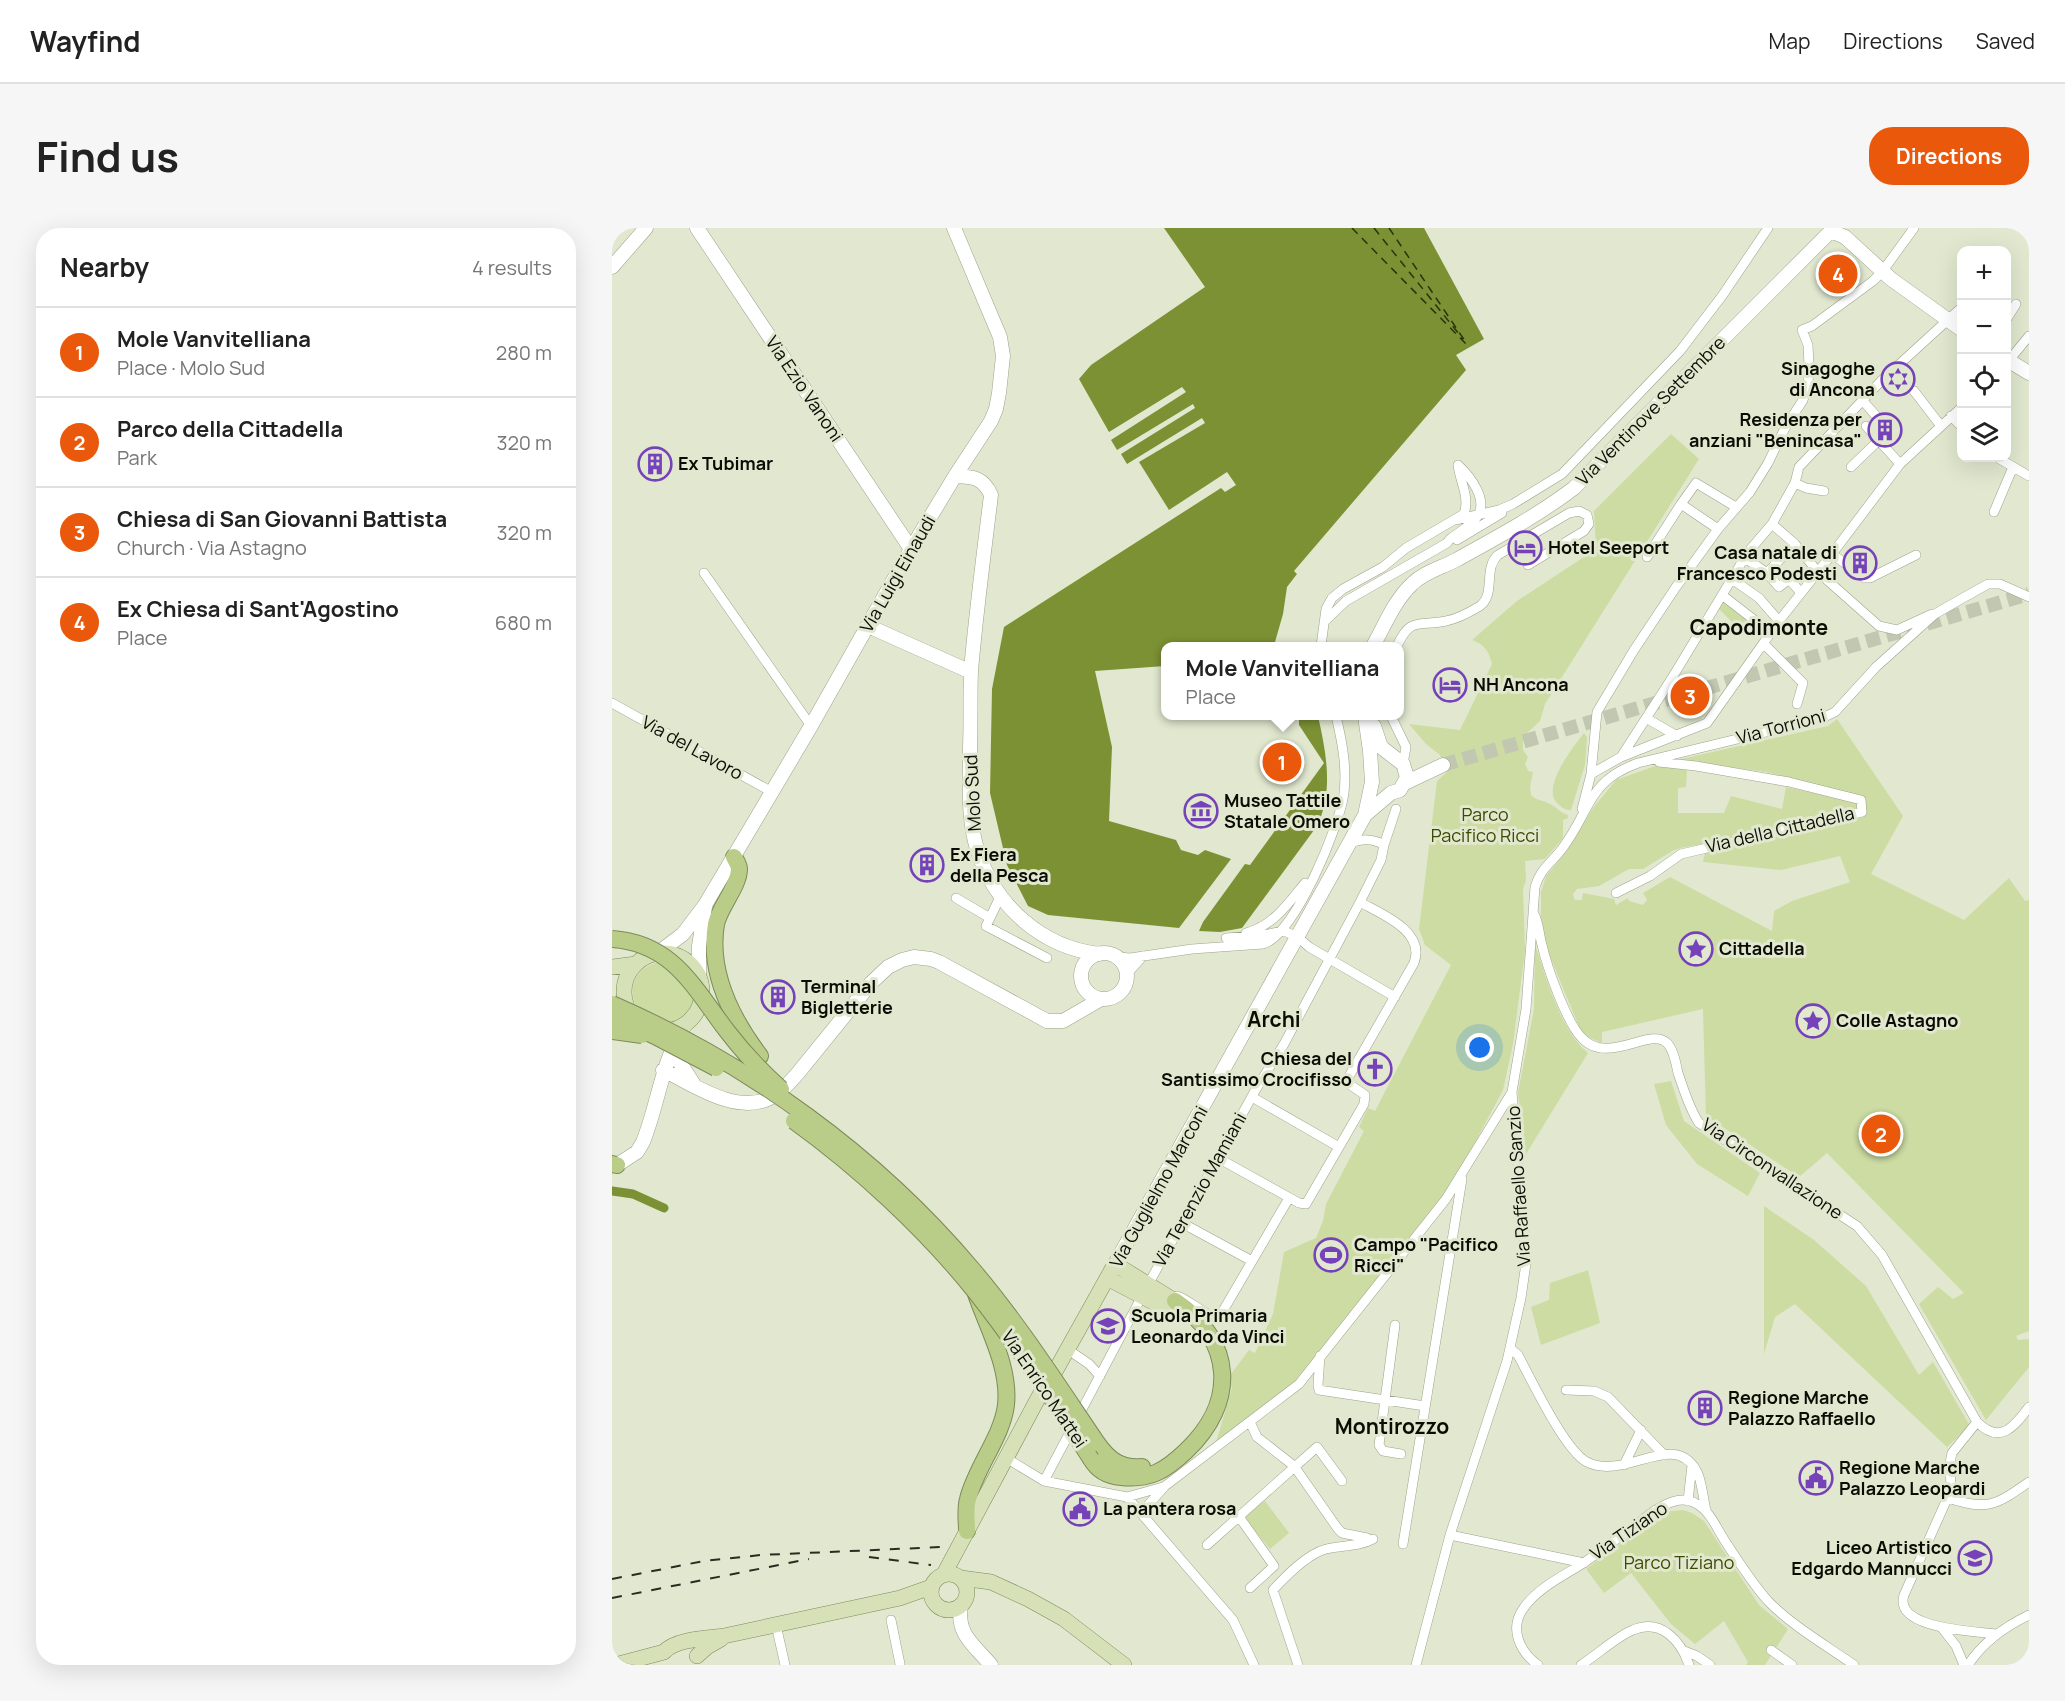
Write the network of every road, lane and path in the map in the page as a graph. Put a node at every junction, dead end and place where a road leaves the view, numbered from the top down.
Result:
1 (646, 228) edge
2 (697, 228) edge
3 (954, 228) edge
4 (1768, 228) edge
5 (1913, 228) edge
6 (1832, 229) edge
7 (612, 267) edge
8 (1882, 272) junction
9 (2016, 304) dead end
10 (1957, 312) edge
11 (2011, 313) edge
12 (1948, 322) junction
13 (1957, 327) edge
14 (2029, 336) edge
15 (2011, 357) edge
16 (2011, 363) edge
17 (2029, 373) edge
18 (1914, 391) dead end
19 (1863, 401) junction
20 (1961, 408) edge
21 (1951, 416) junction
22 (1878, 418) dead end
23 (1957, 422) edge
24 (1866, 426) dead end
25 (1941, 426) junction
26 (1879, 441) junction
27 (2005, 462) edge
28 (1900, 464) junction
29 (1851, 467) dead end
30 (2013, 467) junction
31 (955, 476) junction
32 (2029, 476) edge
33 (1795, 483) junction
34 (1824, 491) dead end
35 (1480, 501) junction
36 (1682, 504) junction
37 (1509, 506) junction
38 (1736, 507) junction
39 (1994, 512) dead end
40 (1478, 515) junction
41 (1455, 520) junction
42 (1773, 524) junction
43 (1718, 529) junction
44 (1447, 543) junction
45 (1795, 544) junction
46 (911, 549) junction
47 (1832, 554) junction
48 (1916, 555) dead end
49 (1647, 557) dead end
50 (1745, 558) junction
51 (1528, 565) dead end
52 (1818, 572) junction
53 (704, 573) dead end
54 (1767, 573) junction
55 (1732, 579) junction
56 (1801, 593) junction
57 (1722, 595) junction
58 (2029, 597) edge
59 (1935, 614) junction
60 (1779, 621) junction
61 (1324, 622) junction
62 (868, 626) junction
63 (1771, 633) junction
64 (1322, 642) edge
65 (1386, 642) edge
66 (1390, 642) edge
67 (1764, 644) junction
68 (971, 672) junction
69 (612, 703) edge
70 (1797, 704) dead end
71 (1646, 718) junction
72 (1336, 720) edge
73 (1365, 720) edge
74 (1373, 720) edge
75 (1393, 720) edge
76 (811, 726) junction
77 (1677, 736) junction
78 (1621, 757) junction
79 (1638, 763) junction
80 (1402, 769) junction
81 (1591, 774) junction
82 (1372, 775) junction
83 (1596, 791) junction
84 (772, 792) junction
85 (1391, 793) junction
86 (1396, 809) dead end
87 (1365, 815) junction
88 (1580, 817) junction
89 (1350, 843) junction
90 (1384, 845) junction
91 (734, 857) junction
92 (1317, 868) junction
93 (1616, 893) dead end
94 (1000, 897) junction
95 (956, 898) dead end
96 (1360, 902) junction
97 (705, 905) junction
98 (1532, 913) junction
99 (990, 918) junction
100 (1281, 931) junction
101 (1298, 937) junction
102 (1226, 938) junction
103 (612, 939) edge
104 (1066, 945) junction
105 (1192, 949) junction
106 (658, 953) junction
107 (1099, 954) junction
108 (1143, 956) junction
109 (1117, 957) junction
110 (1047, 958) dead end
111 (1329, 959) junction
112 (636, 964) junction
113 (612, 967) edge
114 (1082, 969) junction
115 (1127, 974) junction
116 (699, 975) junction
117 (612, 984) edge
118 (1083, 986) junction
119 (1395, 997) junction
120 (1101, 999) junction
121 (612, 1004) edge
122 (628, 1010) junction
123 (612, 1016) edge
124 (1072, 1016) junction
125 (685, 1025) junction
126 (612, 1031) edge
127 (651, 1032) junction
128 (673, 1044) junction
129 (663, 1070) junction
130 (694, 1084) junction
131 (1512, 1092) junction
132 (1252, 1097) junction
133 (835, 1136) junction
134 (1340, 1147) junction
135 (1218, 1158) junction
136 (614, 1168) edge
137 (1462, 1175) junction
138 (1289, 1198) junction
139 (1182, 1223) junction
140 (1252, 1261) junction
141 (1115, 1264) junction
142 (1107, 1278) junction
143 (975, 1291) junction
144 (1148, 1291) junction
145 (1172, 1303) junction
146 (1395, 1325) dead end
147 (1067, 1349) junction
148 (1510, 1349) junction
149 (1320, 1355) junction
150 (1100, 1376) junction
151 (1566, 1390) dead end
152 (1385, 1401) junction
153 (1425, 1406) junction
154 (2029, 1407) edge
155 (1250, 1422) junction
156 (1977, 1422) junction
157 (1641, 1430) junction
158 (1401, 1454) dead end
159 (1664, 1455) junction
160 (1006, 1458) junction
161 (1624, 1465) junction
162 (1692, 1465) junction
163 (1294, 1466) junction
164 (1044, 1481) junction
165 (1342, 1481) dead end
166 (1690, 1482) junction
167 (2029, 1482) edge
168 (1165, 1486) junction
169 (1700, 1489) junction
170 (1127, 1497) junction
171 (1948, 1498) junction
172 (1675, 1500) junction
173 (1690, 1501) junction
174 (1707, 1512) junction
175 (1141, 1513) junction
176 (1239, 1518) junction
177 (1450, 1535) junction
178 (965, 1536) junction
179 (1403, 1544) dead end
180 (1207, 1545) dead end
181 (1584, 1563) junction
182 (955, 1576) junction
183 (1250, 1587) dead end
184 (1006, 1590) junction
185 (933, 1595) junction
186 (964, 1600) junction
187 (2029, 1615) edge
188 (891, 1620) dead end
189 (776, 1625) junction
190 (1942, 1628) junction
191 (1996, 1634) junction
192 (724, 1636) junction
193 (682, 1643) junction
194 (1771, 1650) dead end
195 (1684, 1651) junction
196 (664, 1659) edge
197 (697, 1661) edge
198 (615, 1665) edge
199 (785, 1665) edge
200 (899, 1665) edge
201 (991, 1665) edge
202 (1124, 1665) edge
203 (1254, 1665) edge
204 (1298, 1665) edge
205 (1416, 1665) edge
206 (1538, 1665) edge
207 (1581, 1665) edge
208 (1689, 1665) edge
209 (1710, 1665) edge
210 (1792, 1665) edge
211 (1854, 1665) edge
212 (1966, 1665) edge

1 - 7 street
2 - 46 street, Via Ezio Vanoni
3 - 31 street, Via Luigi Einaudi
4 - 37 street
5 - 8 street
6 - 8 street
6 - 65 street, Via Ventinove Settembre
8 - 12 street
8 - 38 street
9 - 11 street
10 - 12 street
12 - 13 street
12 - 19 street
14 - 15 street
16 - 17 street
18 - 25 street
19 - 22 street
19 - 33 street
20 - 21 street
21 - 23 street
21 - 25 street
24 - 26 street
25 - 28 street
26 - 28 street
26 - 29 street
27 - 30 street
28 - 47 street
30 - 32 street
30 - 39 street
31 - 46 street, Via Luigi Einaudi
31 - 68 street, Molo Sud
33 - 34 street
33 - 42 street
35 - 37 street
35 - 40 street
35 - 41 street
36 - 38 street
36 - 43 street
36 - 49 street
37 - 40 street
37 - 44 street
38 - 43 street
40 - 41 street
40 - 44 street
41 - 61 street
42 - 45 street
42 - 50 street
43 - 81 street
44 - 61 street
45 - 52 street
45 - 54 street
46 - 62 street, Via Luigi Einaudi
47 - 48 street
47 - 52 street
50 - 54 street
50 - 55 street
51 - 66 street
52 - 56 street
52 - 59 street
53 - 76 street
54 - 56 street
55 - 57 street
55 - 60 street
56 - 60 street
57 - 63 street
57 - 71 street
58 - 59 street, Via Torrioni
59 - 79 street, Via Torrioni
60 - 63 street
61 - 64 street
62 - 68 street
62 - 76 street, Via Luigi Einaudi
63 - 67 street
67 - 70 street
67 - 77 street
68 - 94 street, Molo Sud
69 - 84 street, Via del Lavoro
71 - 77 street
71 - 78 street
72 - 92 street, Molo Sud
73 - 82 street, Via Guglielmo Marconi
74 - 80 street
75 - 80 street
76 - 84 street, Via Luigi Einaudi
77 - 78 street
78 - 81 street
79 - 83 street, Via Torrioni
79 - 93 street, Via della Cittadella
80 - 82 street
80 - 85 street, Via Guglielmo Marconi
81 - 83 street
81 - 88 street
82 - 85 street
82 - 87 street, Via Guglielmo Marconi
83 - 88 street, Via Torrioni
84 - 91 street, Via Luigi Einaudi
85 - 87 street, Via Guglielmo Marconi
86 - 90 street, Via Terenzio Mamiani
87 - 89 street, Via Guglielmo Marconi
88 - 98 street, Via Raffaello Sanzio
89 - 90 street
89 - 101 street, Via Guglielmo Marconi
90 - 96 street, Via Terenzio Mamiani
91 - 97 street, Via Luigi Einaudi
91 - 133 highway, bridge
92 - 100 street, Molo Sud
92 - 102 street, Molo Sud
94 - 99 street
94 - 104 street, Molo Sud
95 - 99 street
96 - 111 street, Via Terenzio Mamiani
96 - 119 street
97 - 106 street, Via Luigi Einaudi
97 - 116 street, Via Luigi Einaudi
98 - 131 street, Via Raffaello Sanzio
98 - 156 street, Via Circonvallazione
99 - 110 street
100 - 101 street, Molo Sud
100 - 102 street, Molo Sud
100 - 105 street, Molo Sud
101 - 111 street, Molo Sud
101 - 141 street, Via Guglielmo Marconi
102 - 105 street, Molo Sud
103 - 133 highway, bridge
104 - 107 street, Molo Sud
104 - 114 street, Molo Sud
105 - 108 street, Molo Sud
106 - 112 main road
106 - 116 main road
107 - 109 street, Molo Sud
107 - 114 street
108 - 109 street, Molo Sud
108 - 115 street
109 - 115 street
111 - 119 street, Molo Sud
111 - 132 street, Via Terenzio Mamiani
112 - 113 main road
112 - 122 main road
114 - 118 street
115 - 120 street
116 - 125 main road
117 - 122 main road, Via Enrico Mattei
118 - 120 street
118 - 124 street
119 - 134 street
120 - 124 street
121 - 133 highway, Via Enrico Mattei, bridge
122 - 127 main road, Via Enrico Mattei
123 - 127 highway, Via Enrico Mattei, bridge
124 - 130 street
125 - 127 main road, Via Enrico Mattei
125 - 128 street
126 - 127 highway, bridge
127 - 129 street, Via Enrico Mattei
127 - 143 highway, Via Enrico Mattei, bridge
128 - 129 street
128 - 130 street
129 - 130 street
129 - 136 street
131 - 137 street
131 - 148 street, Via Raffaello Sanzio
132 - 134 street
132 - 135 street, Via Terenzio Mamiani
133 - 145 highway, Via Enrico Mattei, bridge
134 - 138 street
135 - 138 street
135 - 139 street, Via Terenzio Mamiani
137 - 149 street
137 - 153 street
138 - 140 street
139 - 140 street
139 - 144 street, Via Terenzio Mamiani
140 - 145 street
141 - 142 main road, Via Guglielmo Marconi
141 - 144 main road
142 - 144 main road
142 - 147 main road, Via Guglielmo Marconi
143 - 145 highway, Via Enrico Mattei, bridge
143 - 178 highway
144 - 145 main road, Via Enrico Mattei
144 - 150 street, Via Terenzio Mamiani
146 - 152 street
147 - 150 street
147 - 160 main road, Via Guglielmo Marconi
148 - 161 street
148 - 177 street, Via Raffaello Sanzio
149 - 152 street
149 - 155 street
150 - 164 street, Via Terenzio Mamiani
151 - 157 street
152 - 153 street
152 - 158 street
153 - 179 street
154 - 156 street
155 - 163 street
155 - 168 street
156 - 171 street
157 - 159 street
157 - 161 street
159 - 161 street
159 - 162 street
160 - 164 street
160 - 178 main road, Via Guglielmo Marconi
162 - 166 street
162 - 169 street
163 - 165 street
163 - 176 street
163 - 204 street
164 - 170 street
166 - 172 street
166 - 173 street
167 - 171 street
168 - 170 street
168 - 175 street
169 - 173 street
169 - 174 street
170 - 175 street
171 - 190 street
172 - 173 street, Via Tiziano
172 - 181 street, Via Tiziano
173 - 174 street, Via Tiziano
174 - 211 street, Via Tiziano
175 - 203 street
176 - 180 street
176 - 183 street
177 - 181 street
177 - 205 street, Via Raffaello Sanzio
178 - 182 main road, Via Guglielmo Marconi
181 - 206 street, Via Tiziano
182 - 184 main road
182 - 185 main road
182 - 186 main road
184 - 186 main road
184 - 202 main road
185 - 186 main road
185 - 189 main road
186 - 201 street
187 - 191 street
188 - 200 street
189 - 192 main road
189 - 199 street
190 - 191 street
190 - 212 street
191 - 212 street
192 - 193 main road
192 - 197 main road
193 - 196 main road
193 - 197 main road
194 - 210 street
195 - 207 street
195 - 208 street
195 - 209 street
196 - 198 main road

